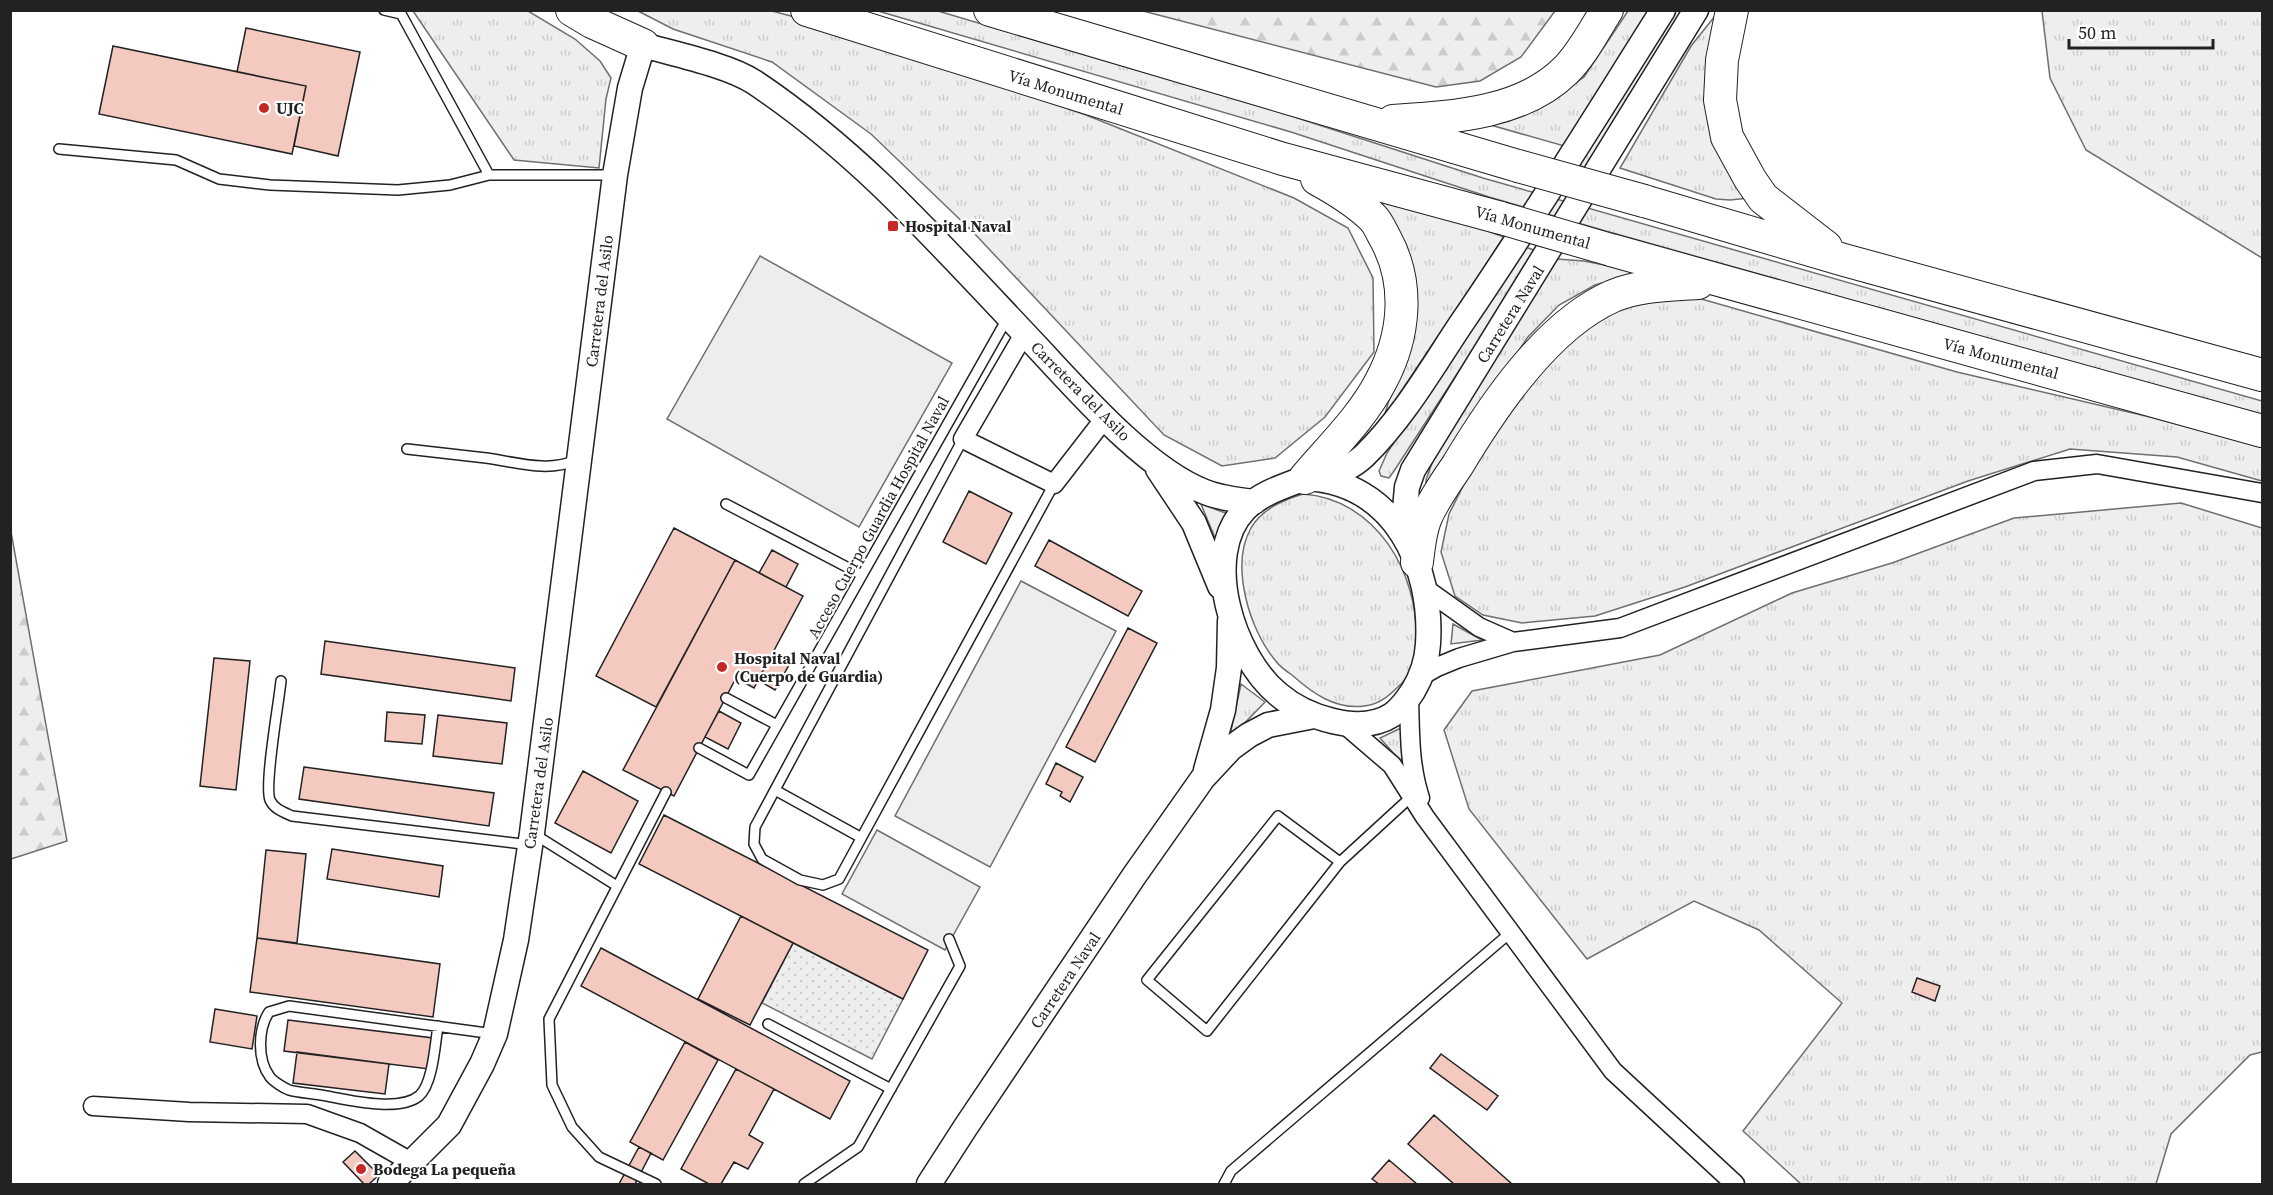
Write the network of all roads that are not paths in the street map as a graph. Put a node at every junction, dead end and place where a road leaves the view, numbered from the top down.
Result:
1 (384, 10) edge
2 (572, 10) edge
3 (807, 10) edge
4 (990, 10) edge
5 (1607, 10) edge
6 (1663, 10) edge
7 (1696, 10) edge
8 (1732, 10) edge
9 (400, 12) edge
10 (643, 45) junction
11 (1374, 123) junction
12 (59, 149) dead end
13 (1283, 159) junction
14 (489, 175) junction
15 (615, 175) junction
16 (1844, 260) junction
17 (1726, 282) junction
18 (1016, 325) junction
19 (2262, 375) edge
20 (1106, 418) junction
21 (2262, 431) edge
22 (963, 439) junction
23 (407, 449) dead end
24 (579, 458) junction
25 (1152, 460) junction
26 (1313, 478) junction
27 (1054, 484) junction
28 (2262, 493) edge
29 (1254, 501) junction
30 (726, 504) dead end
31 (1403, 532) junction
32 (1420, 574) junction
33 (862, 575) junction
34 (1228, 606) junction
35 (1514, 642) junction
36 (1421, 676) junction
37 (281, 681) dead end
38 (1409, 697) junction
39 (726, 698) dead end
40 (1314, 716) junction
41 (1343, 723) junction
42 (777, 725) junction
43 (699, 748) dead end
44 (1203, 778) junction
45 (775, 790) junction
46 (666, 792) dead end
47 (1412, 796) junction
48 (1425, 817) junction
49 (860, 837) junction
50 (531, 839) junction
51 (1340, 862) junction
52 (617, 886) junction
53 (1510, 933) junction
54 (949, 939) dead end
55 (768, 1024) dead end
56 (438, 1026) junction
57 (495, 1034) junction
58 (891, 1089) junction
59 (93, 1106) dead end
60 (411, 1162) junction
61 (390, 1185) edge
62 (656, 1185) edge
63 (804, 1185) edge
64 (929, 1185) edge
65 (1224, 1185) edge
66 (1735, 1185) edge

1 - 9 lane
2 - 10 highway
3 - 13 highway, Vía Monumental
4 - 11 highway
5 - 11 highway
6 - 26 main road, Carretera Naval
7 - 31 main road, Carretera Naval
8 - 16 highway
9 - 14 lane
10 - 15 main road, Carretera del Asilo
10 - 18 main road, Carretera del Asilo
11 - 16 highway, bridge
12 - 14 lane
13 - 17 highway, Vía Monumental, bridge
13 - 26 highway
14 - 15 lane
15 - 24 main road, Carretera del Asilo
16 - 19 highway
17 - 21 highway, Vía Monumental
17 - 32 highway
18 - 20 main road, Carretera del Asilo
18 - 22 street
18 - 33 lane, Acceso Cuerpo Guardia Hospital Naval
20 - 25 main road, Carretera del Asilo
20 - 27 street
22 - 27 street
22 - 45 lane
23 - 24 lane
24 - 50 main road, Carretera del Asilo
25 - 29 main road, Carretera del Asilo
25 - 34 main road, Carretera del Asilo
26 - 29 main road, Carretera Naval
26 - 31 main road
27 - 49 lane
28 - 35 street
29 - 34 main road
30 - 33 lane
31 - 32 main road
32 - 35 street
32 - 36 main road
33 - 42 lane, Acceso Cuerpo Guardia Hospital Naval
34 - 40 main road, Carretera del Asilo
34 - 44 main road, Carretera Naval
35 - 36 street
36 - 38 main road
37 - 50 lane
38 - 41 main road
38 - 48 street
39 - 42 lane
40 - 41 main road
40 - 44 main road, Carretera Naval
41 - 47 street
42 - 43 lane, Acceso Cuerpo Guardia Hospital Naval
44 - 64 main road, Carretera Naval
45 - 49 lane
45 - 49 lane
46 - 52 lane
47 - 48 street
47 - 51 lane
48 - 53 street
50 - 52 lane
50 - 57 main road, Carretera del Asilo
51 - 51 lane
52 - 62 lane
53 - 65 lane
53 - 66 street
54 - 58 lane
55 - 58 lane
56 - 56 lane
56 - 57 lane
57 - 60 main road, Carretera del Asilo
58 - 63 lane
59 - 60 street
60 - 61 main road, Carretera del Asilo

